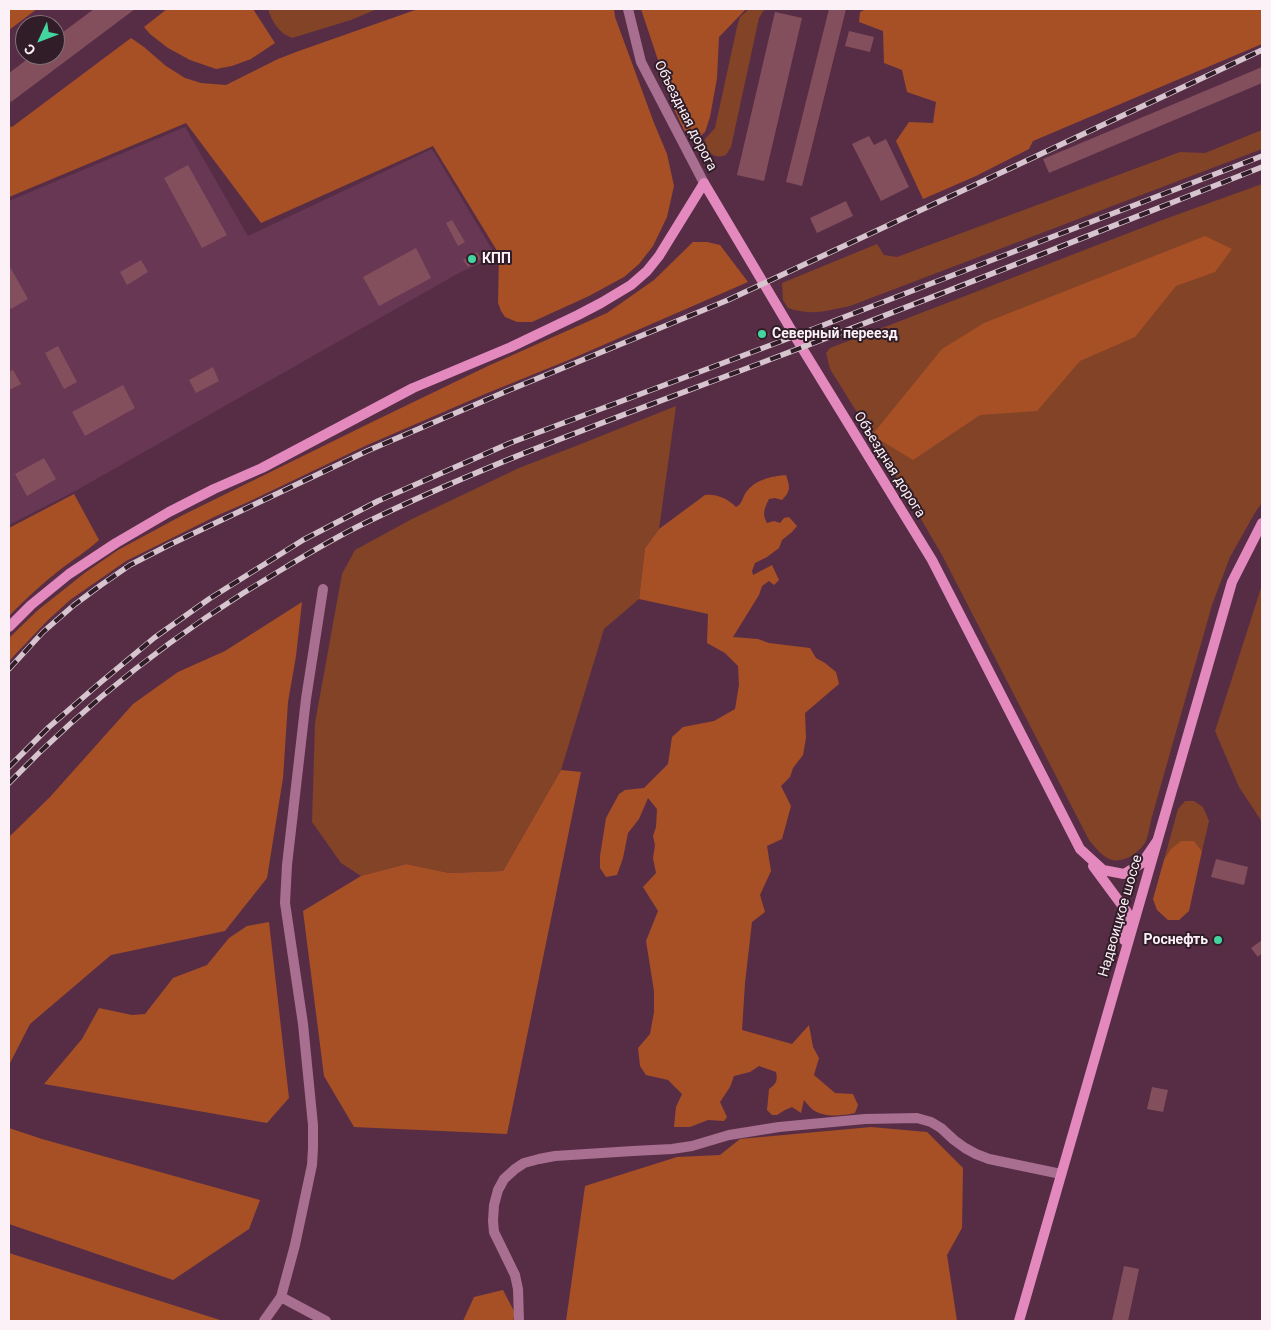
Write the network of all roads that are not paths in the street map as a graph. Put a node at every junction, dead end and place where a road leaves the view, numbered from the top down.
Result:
1 (628, 9) edge
2 (704, 183) junction
3 (1262, 523) edge
4 (323, 589) dead end
5 (9, 627) edge
6 (1157, 841) junction
7 (1080, 849) junction
8 (1121, 968) junction
9 (1062, 1174) junction
10 (281, 1297) junction
11 (264, 1321) edge
12 (326, 1321) edge
13 (519, 1321) edge
14 (1019, 1321) edge

1 - 2 street, Объездная дорога
2 - 5 street
2 - 7 street, Объездная дорога
3 - 6 street, Надвоицкое шоссе
4 - 10 street
6 - 7 street, Объездная дорога
6 - 8 street, Надвоицкое шоссе
7 - 8 street
8 - 9 street, Надвоицкое шоссе
9 - 13 street
9 - 14 street, Надвоицкое шоссе
10 - 11 street
10 - 12 street

